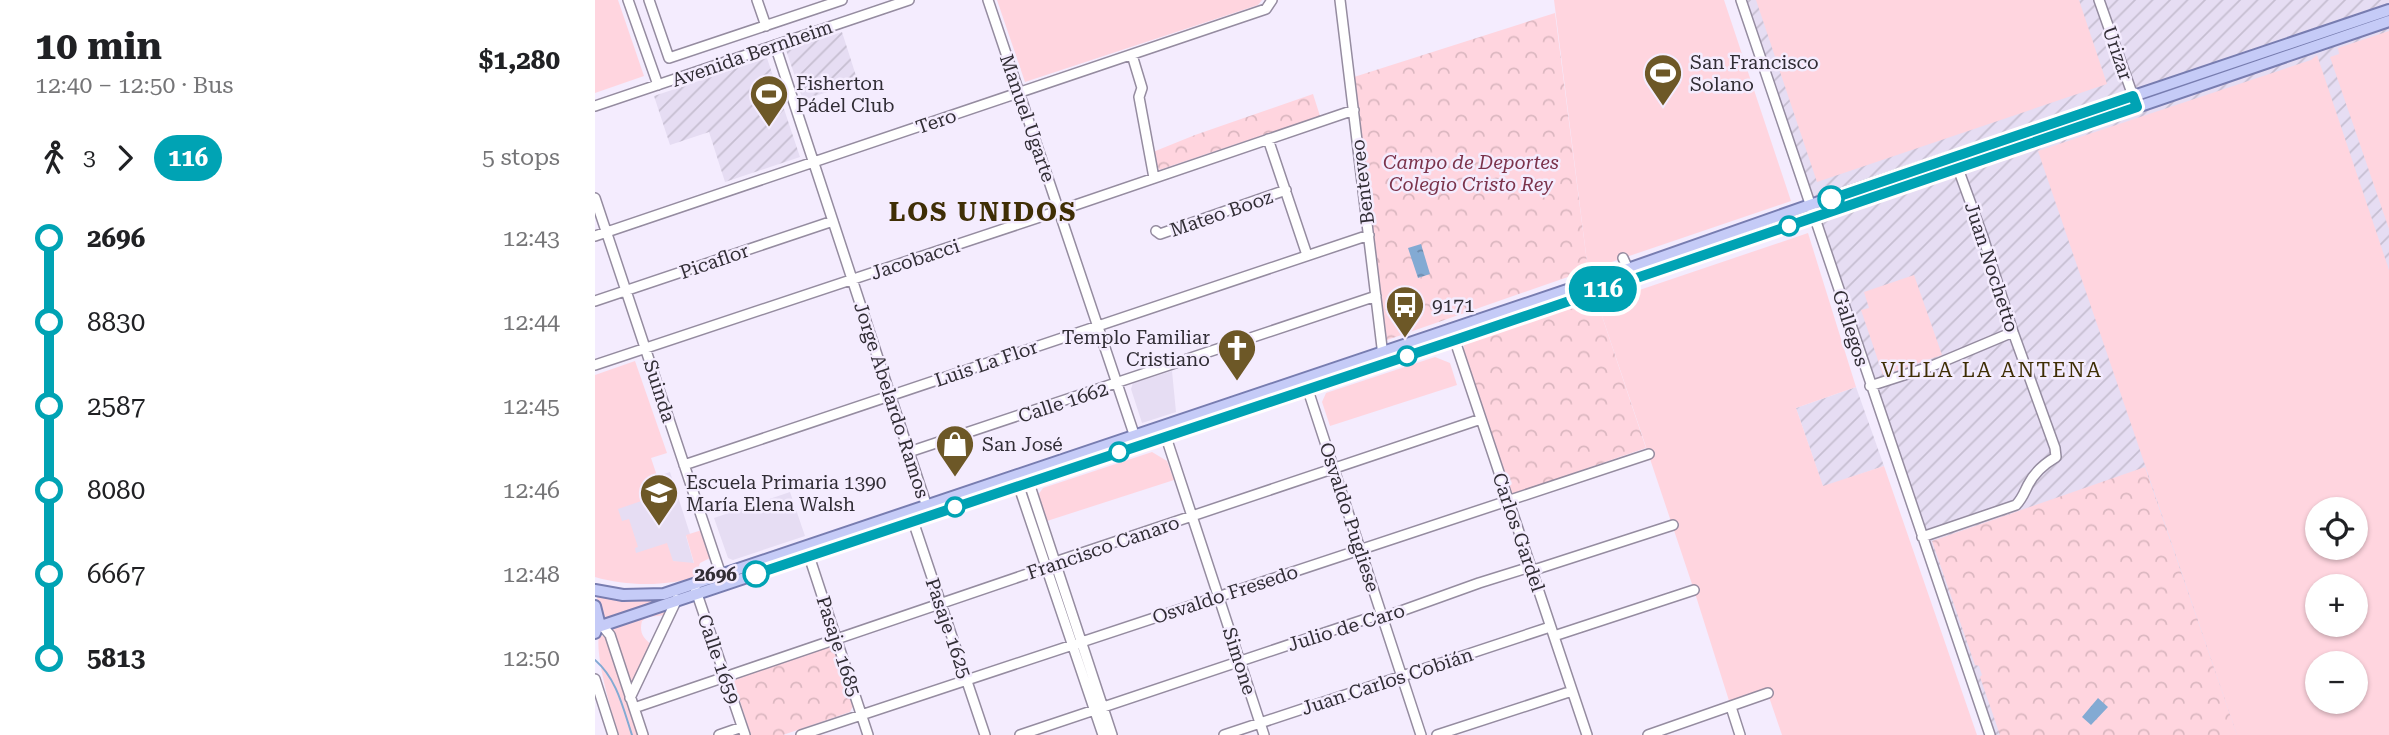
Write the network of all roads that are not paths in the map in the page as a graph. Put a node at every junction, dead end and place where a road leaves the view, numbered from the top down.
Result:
1 (628, 0) edge
2 (649, 0) edge
3 (757, 0) edge
4 (842, 0) edge
5 (909, 0) edge
6 (988, 0) edge
7 (1272, 0) edge
8 (1341, 0) edge
9 (1741, 0) edge
10 (2099, 0) edge
11 (2389, 10) edge
12 (2389, 21) edge
13 (657, 24) junction
14 (766, 26) junction
15 (639, 30) junction
16 (775, 45) junction
17 (1132, 55) junction
18 (658, 85) junction
19 (1019, 93) junction
20 (2135, 102) junction
21 (595, 106) edge
22 (1354, 110) junction
23 (1268, 139) junction
24 (814, 162) junction
25 (1956, 162) junction
26 (1154, 177) junction
27 (1286, 190) junction
28 (595, 198) edge
29 (1810, 205) junction
30 (1060, 210) junction
31 (1814, 217) junction
32 (833, 220) junction
33 (1156, 231) dead end
34 (606, 232) junction
35 (1369, 235) junction
36 (595, 236) edge
37 (1307, 255) junction
38 (1623, 258) dead end
39 (1628, 269) junction
40 (852, 280) junction
41 (626, 291) junction
42 (1376, 296) junction
43 (595, 301) edge
44 (1097, 326) junction
45 (2013, 332) junction
46 (1453, 335) junction
47 (645, 348) junction
48 (1383, 358) junction
49 (595, 365) edge
50 (1117, 384) junction
51 (1306, 384) junction
52 (1870, 386) junction
53 (890, 395) junction
54 (1481, 419) junction
55 (1164, 432) junction
56 (1136, 441) junction
57 (909, 452) junction
58 (1649, 454) dead end
59 (684, 465) junction
60 (1334, 469) junction
61 (1022, 479) junction
62 (1508, 500) junction
63 (928, 511) junction
64 (1192, 516) junction
65 (913, 521) junction
66 (1673, 525) dead end
67 (1922, 537) junction
68 (1360, 549) junction
69 (809, 556) junction
70 (1051, 564) junction
71 (1531, 568) junction
72 (722, 580) junction
73 (695, 589) junction
74 (595, 590) edge
75 (1694, 590) dead end
76 (677, 595) junction
77 (1219, 596) junction
78 (941, 603) junction
79 (595, 606) edge
80 (1382, 615) junction
81 (1550, 626) junction
82 (599, 627) edge
83 (1554, 636) junction
84 (837, 639) junction
85 (1077, 643) junction
86 (1240, 661) junction
87 (726, 677) junction
88 (1403, 677) junction
89 (595, 680) edge
90 (967, 680) junction
91 (1572, 691) junction
92 (1768, 693) dead end
93 (630, 698) junction
94 (1731, 707) junction
95 (634, 708) junction
96 (1099, 709) junction
97 (861, 715) junction
98 (1261, 723) junction
99 (744, 731) edge
100 (1667, 732) edge
101 (613, 735) edge
102 (643, 735) edge
103 (719, 735) edge
104 (801, 735) edge
105 (868, 735) edge
106 (985, 735) edge
107 (1020, 735) edge
108 (1103, 735) edge
109 (1112, 735) edge
110 (1224, 735) edge
111 (1264, 735) edge
112 (1421, 735) edge
113 (1437, 735) edge
114 (1587, 735) edge
115 (1648, 735) edge
116 (1740, 735) edge
117 (1990, 735) edge

1 - 15 street
2 - 13 street
3 - 14 street
4 - 14 street
5 - 16 street, Avenida Bernheim
6 - 19 street, Manuel Ugarte
7 - 17 street, Tero
8 - 22 street, Benteveo
9 - 29 street, Gallegos
10 - 20 street, Urizar
11 - 20 main road
12 - 20 main road
13 - 14 street
13 - 15 street
15 - 18 street
16 - 18 street, Avenida Bernheim
16 - 24 street, Jorge Abelardo Ramos
17 - 19 street, Tero
17 - 26 street
18 - 21 street, Avenida Bernheim
19 - 24 street, Tero
19 - 30 street, Manuel Ugarte
20 - 25 main road
22 - 23 street, Jacobacci
22 - 35 street, Benteveo
23 - 26 street, Jacobacci
23 - 27 street
24 - 32 street, Jorge Abelardo Ramos
24 - 34 street, Tero
25 - 29 main road
25 - 31 main road
25 - 45 street, Juan Nochetto
26 - 30 street, Jacobacci
27 - 33 street, Mateo Booz
27 - 37 street
28 - 34 street, Suinda
29 - 31 street, Gallegos
29 - 39 main road
30 - 40 street, Jacobacci
30 - 44 street, Manuel Ugarte
31 - 46 main road
31 - 52 street, Gallegos
32 - 40 street, Jorge Abelardo Ramos
32 - 41 street, Picaflor
34 - 36 street, Tero
34 - 41 street, Suinda
35 - 37 street, Luis La Flor
35 - 42 street, Benteveo
37 - 44 street, Luis La Flor
38 - 39 street
39 - 46 main road
40 - 47 street, Jacobacci
40 - 53 street, Jorge Abelardo Ramos
41 - 43 street, Picaflor
41 - 47 street, Suinda
42 - 48 street, Benteveo
42 - 50 street, Calle 1662
44 - 50 street, Manuel Ugarte
44 - 53 street, Luis La Flor
45 - 52 street
45 - 67 street, Juan Nochetto
46 - 48 main road
46 - 54 street, Carlos Gardel
47 - 49 street, Jacobacci
47 - 59 street, Suinda
48 - 51 main road
50 - 56 street, Manuel Ugarte
50 - 57 street, Calle 1662
51 - 55 main road
51 - 60 street, Osvaldo Pugliese
52 - 67 street, Gallegos
53 - 57 street, Jorge Abelardo Ramos
53 - 59 street, Luis La Flor
54 - 60 street, Francisco Canaro
54 - 62 street, Carlos Gardel
55 - 56 main road
55 - 64 street, Simone
56 - 61 main road
57 - 63 street, Jorge Abelardo Ramos
58 - 62 street, Osvaldo Fresedo
59 - 72 street, Suinda
60 - 64 street, Francisco Canaro
60 - 68 street, Osvaldo Pugliese
61 - 63 main road
61 - 70 street
62 - 68 street, Osvaldo Fresedo
62 - 71 street, Carlos Gardel
63 - 65 main road
63 - 72 main road
64 - 70 street, Francisco Canaro
64 - 77 street, Simone
65 - 69 main road
65 - 78 street, Pasaje 1625
66 - 71 street, Julio de Caro
67 - 117 street, Gallegos
68 - 77 street, Osvaldo Fresedo
68 - 80 street, Osvaldo Pugliese
69 - 72 main road
69 - 84 street, Pasaje 1685
70 - 78 street, Francisco Canaro
70 - 85 street
71 - 80 street, Julio de Caro
71 - 81 street, Carlos Gardel
72 - 73 main road
73 - 76 main road
73 - 87 street, Calle 1659
74 - 76 main road
75 - 83 street
76 - 82 main road
76 - 93 street
77 - 85 street, Osvaldo Fresedo
77 - 86 street, Simone
78 - 84 street, Francisco Canaro
78 - 90 street, Pasaje 1625
79 - 82 main road
80 - 86 street, Julio de Caro
80 - 88 street, Osvaldo Pugliese
81 - 83 street, Carlos Gardel
81 - 88 street, Juan Carlos Cobián
82 - 93 street
83 - 91 street, Carlos Gardel
84 - 87 street, Francisco Canaro
84 - 97 street, Pasaje 1685
85 - 90 street, Osvaldo Fresedo
85 - 96 street
86 - 96 street, Julio de Caro
86 - 98 street, Simone
87 - 95 street, Francisco Canaro
87 - 99 street, Calle 1659
88 - 98 street, Juan Carlos Cobián
88 - 112 street, Osvaldo Pugliese
89 - 101 street
90 - 97 street, Osvaldo Fresedo
90 - 106 street, Pasaje 1625
91 - 113 street
91 - 114 street, Carlos Gardel
92 - 94 street
93 - 95 street
94 - 100 street
94 - 116 street
95 - 102 street
96 - 107 street, Julio de Caro
96 - 108 street
96 - 109 street
97 - 104 street, Osvaldo Fresedo
97 - 105 street, Pasaje 1685
98 - 110 street, Juan Carlos Cobián
98 - 111 street, Simone
99 - 103 street
100 - 115 street

